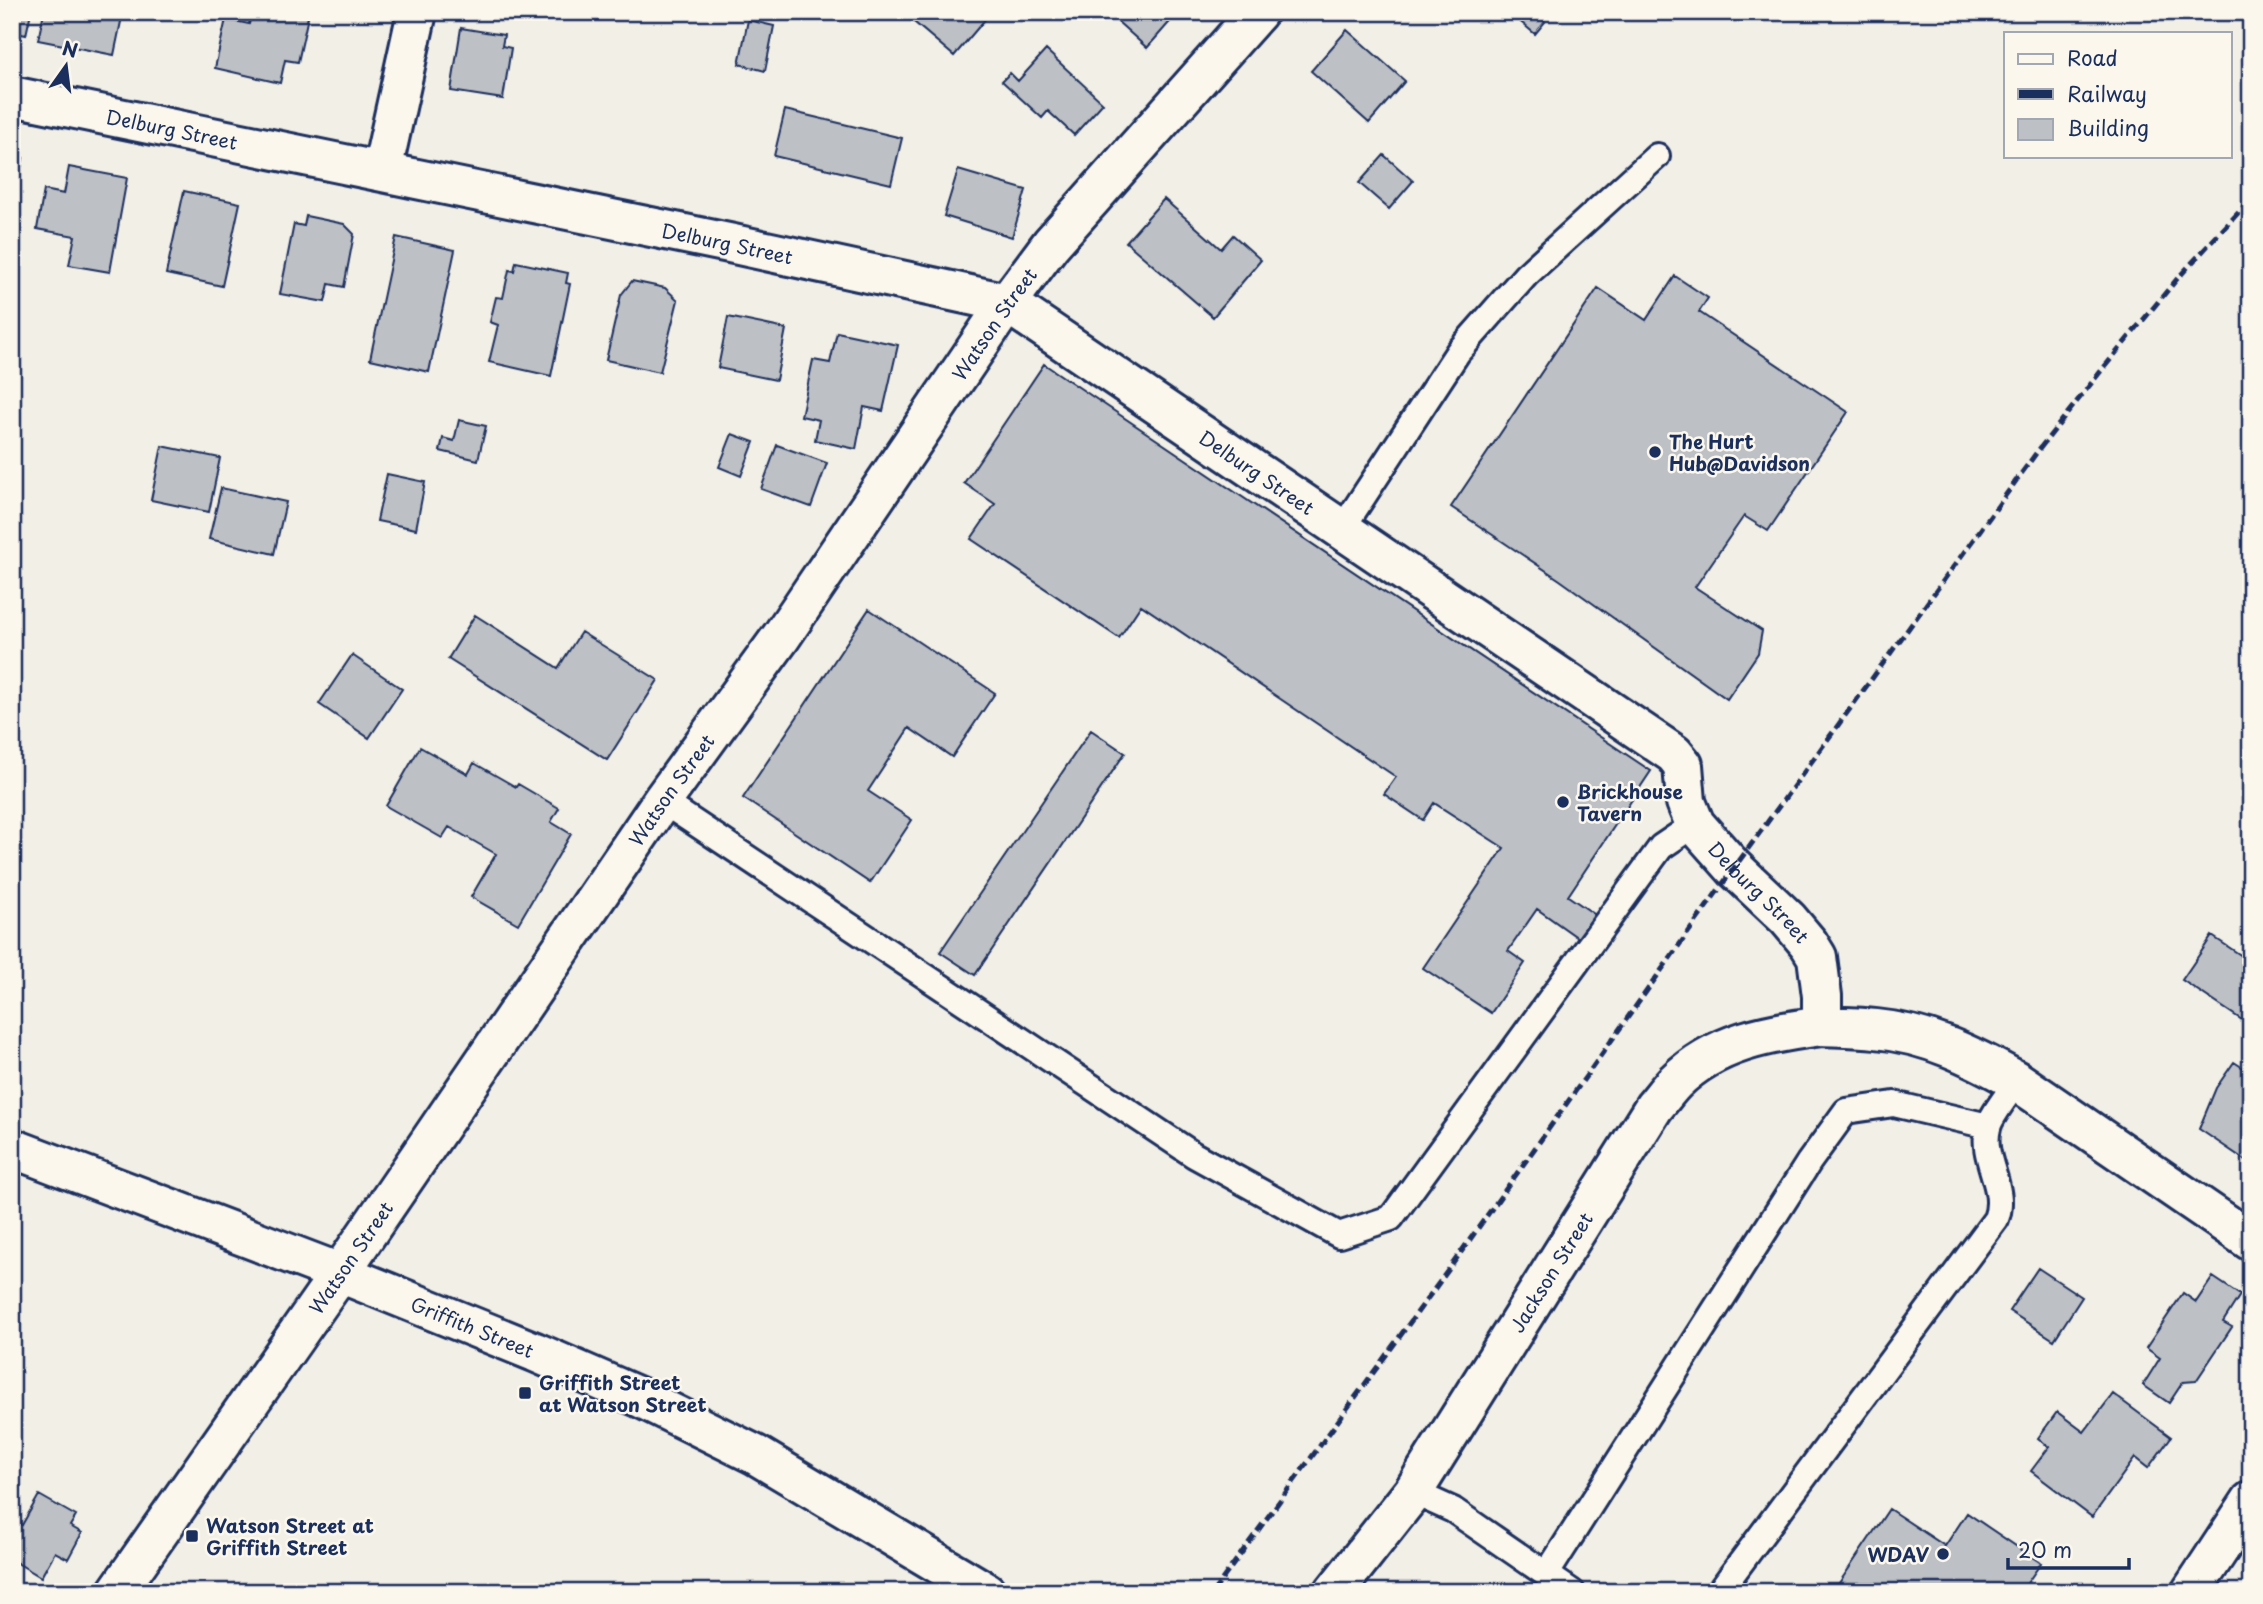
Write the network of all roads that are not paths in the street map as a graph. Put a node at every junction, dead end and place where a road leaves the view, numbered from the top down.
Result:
1 (417, 12) edge
2 (1258, 12) edge
3 (12, 96) edge
4 (1657, 156) dead end
5 (382, 171) junction
6 (1007, 303) junction
7 (1342, 529) junction
8 (662, 802) junction
9 (1695, 824) junction
10 (1822, 1026) junction
11 (2017, 1081) junction
12 (1988, 1126) junction
13 (12, 1148) edge
14 (2251, 1241) edge
15 (340, 1273) junction
16 (1413, 1492) junction
17 (2251, 1501) edge
18 (1546, 1575) junction
19 (117, 1592) edge
20 (986, 1592) edge
21 (1334, 1592) edge
22 (1572, 1592) edge
23 (1719, 1592) edge
24 (2190, 1592) edge

1 - 5 street
2 - 6 street, Watson Street
3 - 5 street, Delburg Street
4 - 7 lane
5 - 6 street, Delburg Street
6 - 7 street, Delburg Street
6 - 8 street, Watson Street
7 - 9 street, Delburg Street
8 - 9 lane
8 - 15 street, Watson Street
9 - 10 street, Delburg Street
10 - 11 street
10 - 16 street, Jackson Street
11 - 12 lane
11 - 14 street
12 - 18 lane
12 - 23 lane
13 - 15 street, Griffith Street
15 - 19 street, Watson Street
15 - 20 street, Griffith Street
16 - 18 lane
16 - 21 street, Jackson Street
17 - 24 street
18 - 22 lane

